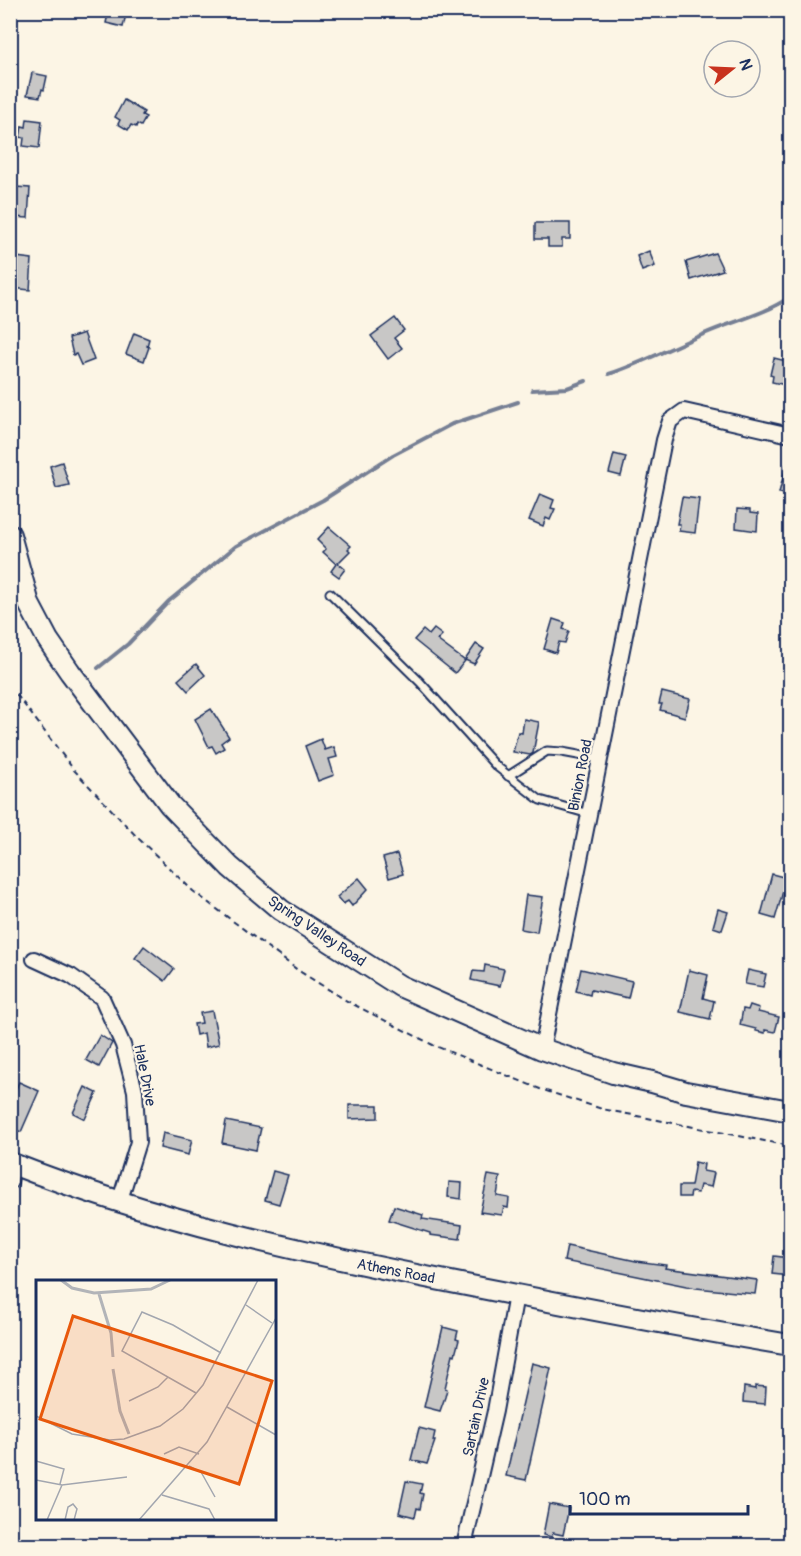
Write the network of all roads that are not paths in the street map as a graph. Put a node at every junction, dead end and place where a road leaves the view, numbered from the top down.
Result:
1 (790, 435) edge
2 (10, 535) edge
3 (330, 593) dead end
4 (600, 759) junction
5 (508, 776) junction
6 (589, 814) junction
7 (34, 959) dead end
8 (542, 1049) junction
9 (790, 1111) edge
10 (11, 1169) edge
11 (119, 1203) junction
12 (516, 1295) junction
13 (790, 1345) edge
14 (464, 1545) edge

1 - 4 street, Binion Road
2 - 8 street, Spring Valley Road
3 - 5 lane
4 - 5 lane
4 - 6 street, Binion Road
5 - 6 lane
6 - 8 street, Binion Road
7 - 11 street, Hale Drive
8 - 9 street, Spring Valley Road
10 - 11 street, Athens Road
11 - 12 street, Athens Road
12 - 13 street, Athens Road
12 - 14 street, Sartain Drive

